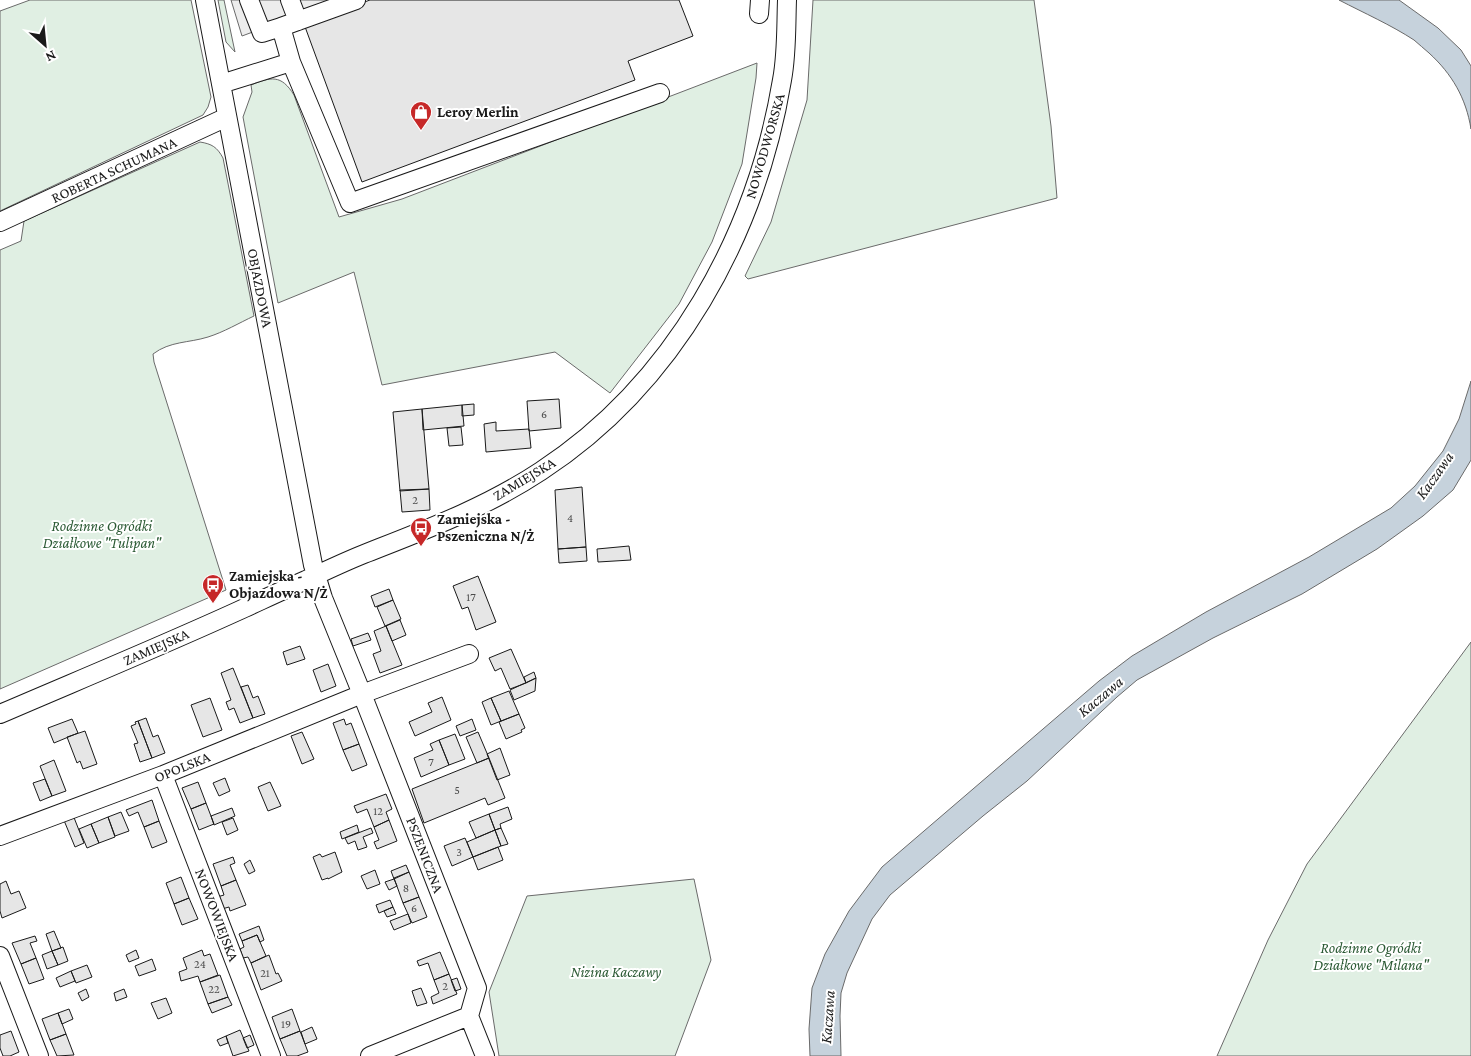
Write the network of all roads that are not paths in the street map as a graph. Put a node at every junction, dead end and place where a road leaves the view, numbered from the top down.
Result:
1 (205, 0) edge
2 (249, 0) edge
3 (290, 0) edge
4 (356, 0) edge
5 (787, 0) edge
6 (331, 4) edge
7 (298, 21) junction
8 (281, 27) junction
9 (291, 62) junction
10 (221, 84) junction
11 (660, 93) dead end
12 (228, 117) junction
13 (0, 222) edge
14 (713, 284) joint
15 (316, 575) junction
16 (469, 654) dead end
17 (362, 694) junction
18 (0, 714) edge
19 (163, 775) junction
20 (0, 836) edge
21 (0, 956) edge
22 (468, 1016) junction
23 (39, 1056) edge
24 (271, 1056) edge
25 (370, 1056) edge
26 (485, 1056) edge

1 - 10 street, OBJAZDOWA
2 - 8 street
3 - 7 street
4 - 6 street
5 - 14 street, NOWODWORSKA
6 - 7 street
7 - 8 street
8 - 9 street
9 - 10 street
9 - 11 street
10 - 12 street, OBJAZDOWA
12 - 13 street, ROBERTA SCHUMANA
12 - 15 street, OBJAZDOWA
14 - 15 street, ZAMIEJSKA
15 - 17 street, PSZENICZNA
15 - 18 street, ZAMIEJSKA
16 - 17 street
17 - 19 street, OPOLSKA
17 - 22 street, PSZENICZNA
19 - 20 street, OPOLSKA
19 - 24 street, NOWOWIEJSKA
21 - 23 street
22 - 25 street
22 - 26 street

